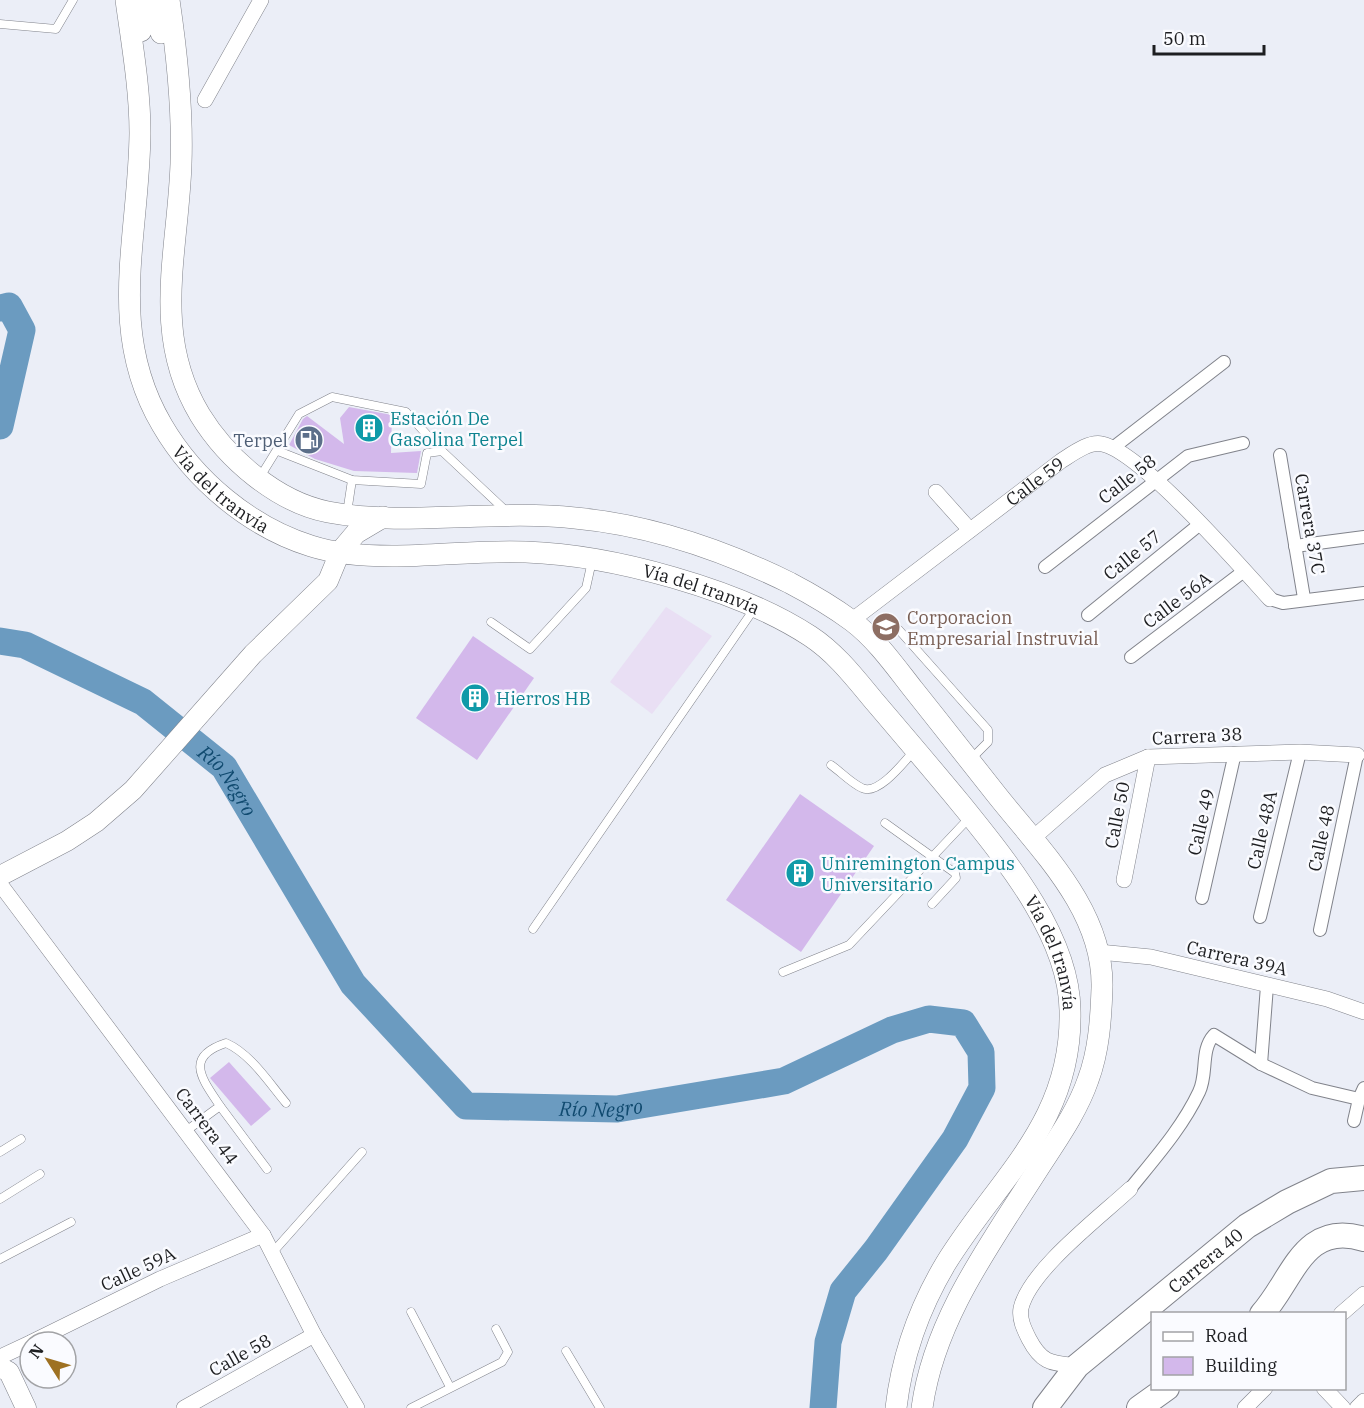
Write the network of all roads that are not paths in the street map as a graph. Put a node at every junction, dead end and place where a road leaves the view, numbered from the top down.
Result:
1 (73, 0) edge
2 (126, 0) edge
3 (169, 0) edge
4 (261, 0) edge
5 (0, 24) edge
6 (180, 93) junction
7 (138, 96) junction
8 (205, 100) dead end
9 (1224, 362) dead end
10 (1243, 442) dead end
11 (1114, 447) junction
12 (278, 451) junction
13 (442, 451) junction
14 (1280, 455) dead end
15 (259, 478) junction
16 (352, 480) junction
17 (1156, 480) junction
18 (936, 492) dead end
19 (324, 512) junction
20 (509, 514) junction
21 (347, 515) junction
22 (383, 517) junction
23 (1200, 524) junction
24 (970, 530) junction
25 (1364, 537) edge
26 (1295, 546) junction
27 (340, 552) junction
28 (593, 559) junction
29 (1045, 567) dead end
30 (1244, 571) junction
31 (1364, 592) edge
32 (1304, 598) junction
33 (1270, 599) joint
34 (755, 608) junction
35 (1088, 615) dead end
36 (491, 622) dead end
37 (859, 627) junction
38 (1131, 657) dead end
39 (916, 750) junction
40 (1300, 752) junction
41 (1235, 753) junction
42 (1357, 755) joint
43 (1148, 757) junction
44 (969, 760) junction
45 (831, 765) dead end
46 (971, 816) junction
47 (885, 823) dead end
48 (1032, 839) junction
49 (934, 857) junction
50 (0, 876) edge
51 (1124, 880) dead end
52 (0, 884) edge
53 (1202, 898) dead end
54 (932, 904) dead end
55 (1260, 917) dead end
56 (533, 929) dead end
57 (1320, 930) dead end
58 (1099, 951) junction
59 (783, 972) dead end
60 (1267, 986) junction
61 (1364, 1012) edge
62 (1262, 1064) junction
63 (1361, 1093) edge
64 (286, 1103) dead end
65 (220, 1106) junction
66 (1354, 1121) dead end
67 (186, 1131) junction
68 (21, 1139) dead end
69 (0, 1152) edge
70 (362, 1152) dead end
71 (267, 1169) dead end
72 (40, 1174) dead end
73 (1364, 1178) edge
74 (1130, 1190) joint
75 (0, 1199) edge
76 (71, 1222) dead end
77 (263, 1235) junction
78 (1364, 1239) edge
79 (273, 1252) junction
80 (0, 1259) edge
81 (1364, 1294) edge
82 (411, 1312) dead end
83 (1263, 1312) edge
84 (1343, 1312) edge
85 (496, 1329) dead end
86 (56, 1330) edge
87 (315, 1335) junction
88 (566, 1351) dead end
89 (18, 1352) edge
90 (6, 1362) edge
91 (1077, 1366) junction
92 (450, 1387) junction
93 (1166, 1390) edge
94 (1264, 1390) edge
95 (1325, 1390) edge
96 (1364, 1401) edge
97 (22, 1405) edge
98 (184, 1408) edge
99 (357, 1408) edge
100 (411, 1408) edge
101 (600, 1408) edge
102 (896, 1408) edge
103 (922, 1408) edge
104 (1045, 1408) edge
105 (1139, 1408) edge
106 (1245, 1408) edge
107 (1343, 1408) edge
108 (1357, 1408) edge

1 - 5 lane
2 - 7 main road, Vía del tranvía
3 - 6 main road, Vía del tranvía
4 - 8 street
6 - 7 main road
6 - 15 main road, Vía del tranvía
7 - 27 main road, Vía del tranvía
9 - 11 street
10 - 17 street, Calle 58
11 - 17 street
11 - 24 street, Calle 59
12 - 13 lane
12 - 15 lane
12 - 16 lane
13 - 16 lane
13 - 20 lane
14 - 26 street, Carrera 37C
15 - 19 main road, Vía del tranvía
16 - 21 lane
17 - 23 street
17 - 29 street, Calle 58
18 - 24 street
19 - 21 main road, Vía del tranvía
19 - 27 main road
20 - 22 main road, Vía del tranvía
20 - 37 main road, Vía del tranvía
21 - 22 main road, Vía del tranvía
22 - 27 main road
23 - 30 street
23 - 35 street, Calle 57
24 - 37 street, Calle 59
25 - 26 street
26 - 32 street, Carrera 37C
27 - 28 main road, Vía del tranvía
27 - 50 street
28 - 34 main road, Vía del tranvía
28 - 36 lane
30 - 33 street
30 - 38 street, Calle 56A
31 - 32 street
32 - 33 street
34 - 39 main road, Vía del tranvía
34 - 56 lane
37 - 44 main road, Vía del tranvía
37 - 44 lane
39 - 45 lane
39 - 46 main road, Vía del tranvía
40 - 41 street, Carrera 38
40 - 42 street, Carrera 38
40 - 55 street, Calle 48A
41 - 43 street, Carrera 38
41 - 53 street, Calle 49
42 - 57 street, Calle 48
43 - 48 street, Carrera 38
43 - 51 street, Calle 50
44 - 48 main road, Vía del tranvía
46 - 49 lane
46 - 102 main road, Vía del tranvía
47 - 49 lane
48 - 58 main road, Vía del tranvía
49 - 54 lane
49 - 59 lane
52 - 67 street, Carrera 44
58 - 60 street, Carrera 39A
58 - 103 main road, Vía del tranvía
60 - 61 street, Carrera 39A
60 - 62 street
62 - 63 street
62 - 74 street
63 - 66 street
64 - 65 lane
65 - 67 lane
65 - 71 lane
67 - 77 street, Carrera 44
68 - 69 lane
70 - 79 lane
72 - 75 lane
73 - 91 main road, Carrera 40
74 - 91 street
76 - 80 lane
77 - 79 street, Carrera 44
77 - 86 street, Calle 59A
78 - 83 main road
79 - 87 street, Carrera 44
81 - 84 street
82 - 92 lane
85 - 92 lane
87 - 98 street, Calle 58
87 - 99 street, Carrera 44
88 - 101 lane
89 - 90 street, Calle 59A
90 - 97 street
91 - 104 main road, Carrera 40
92 - 100 lane
93 - 105 main road
94 - 106 street
95 - 107 street
96 - 108 street

